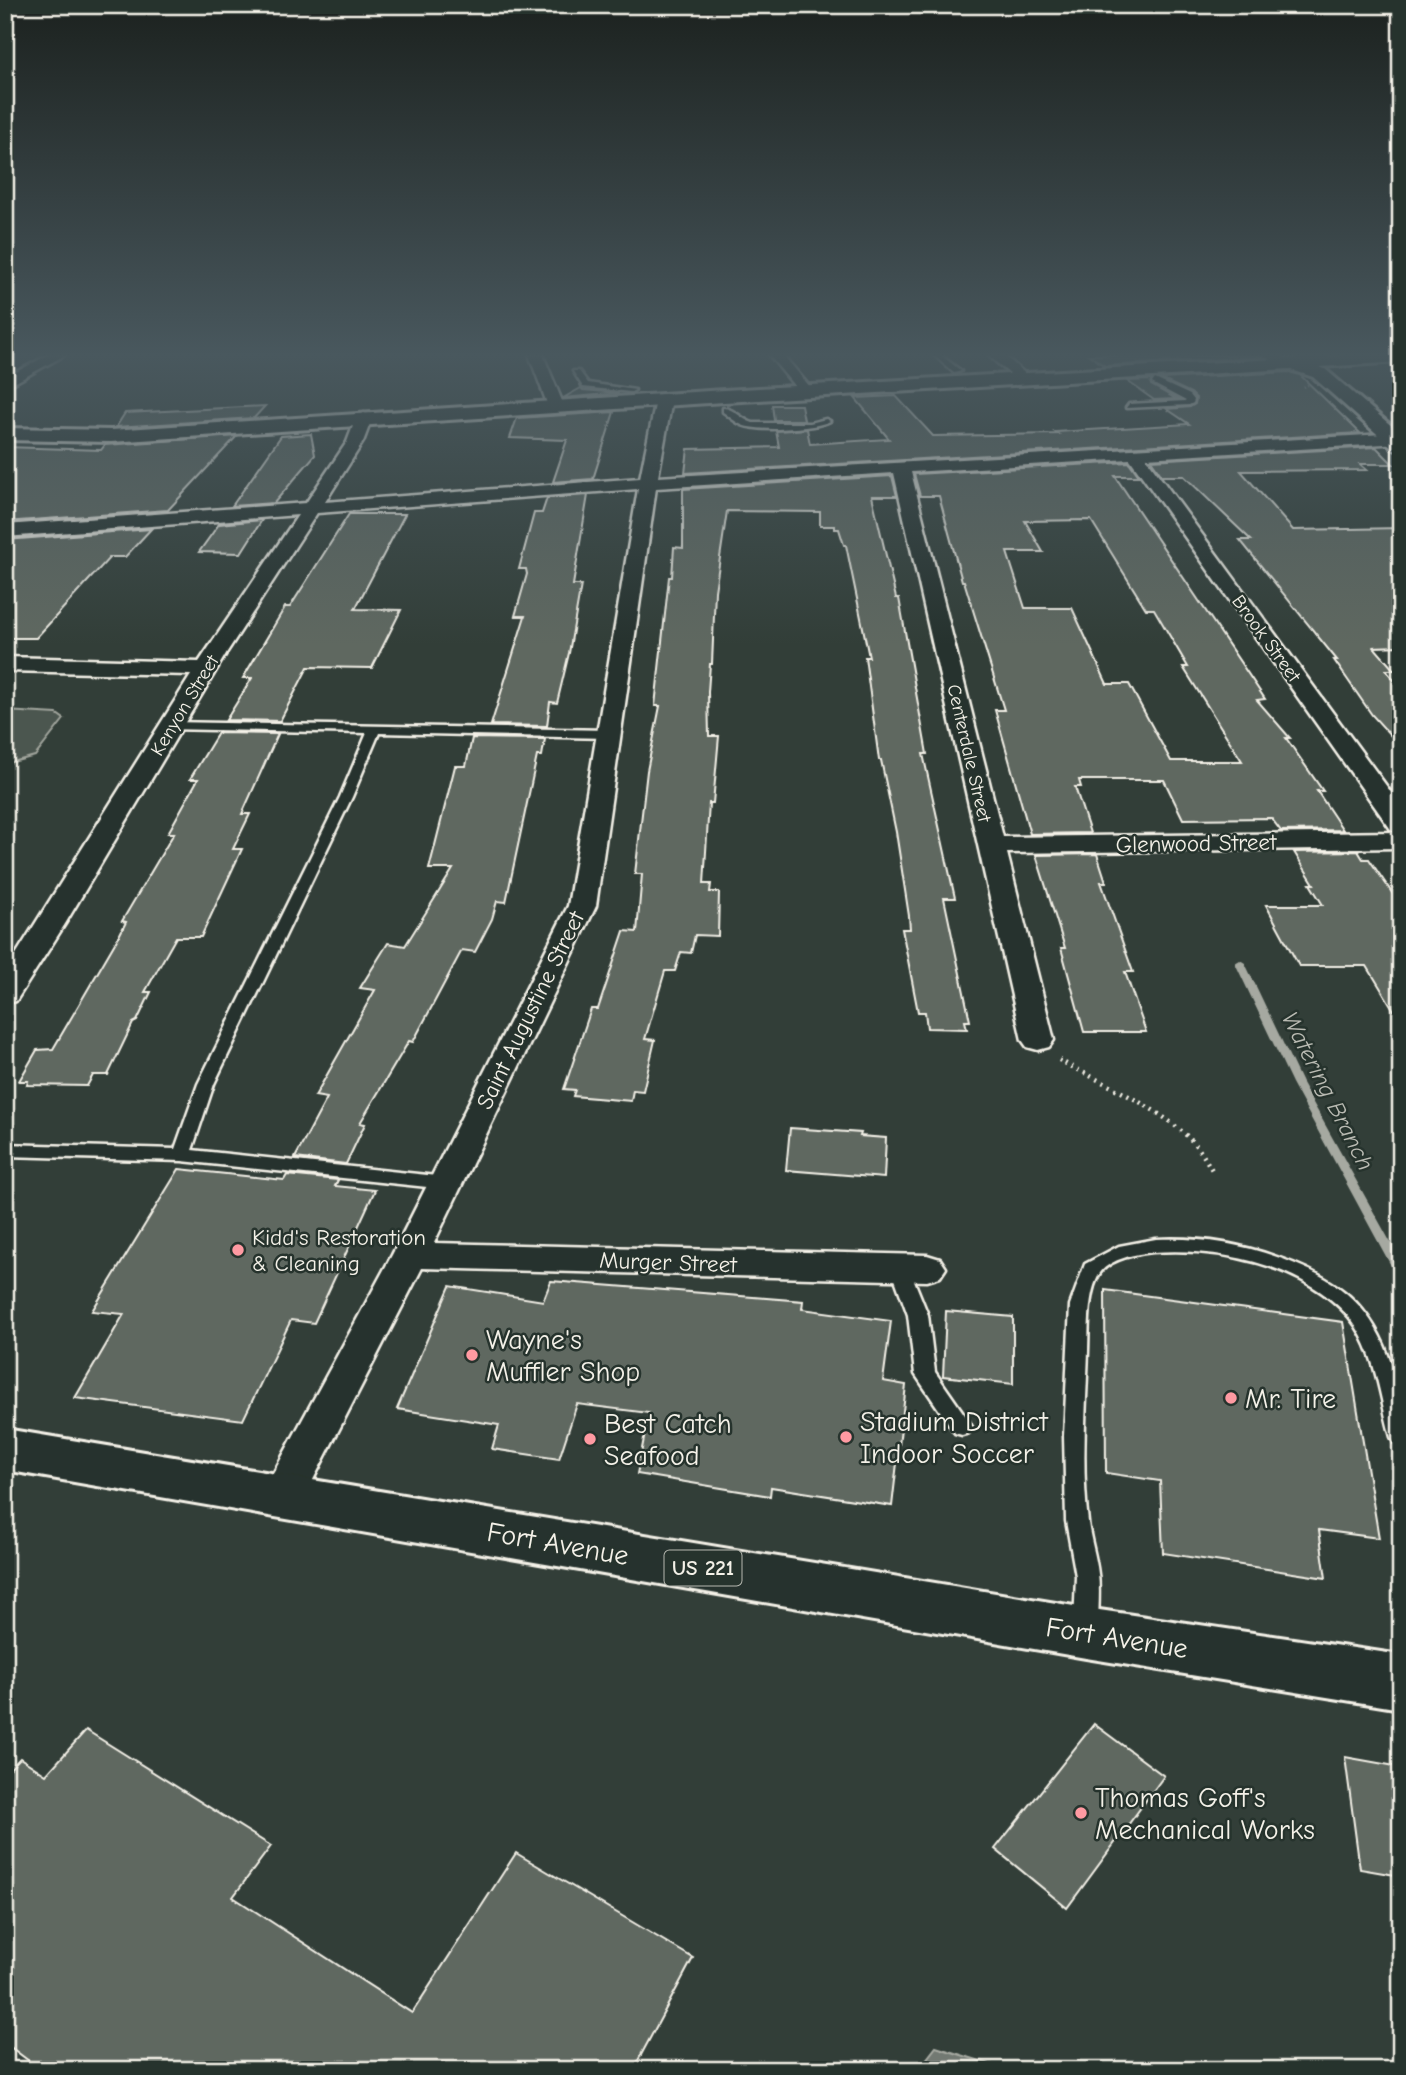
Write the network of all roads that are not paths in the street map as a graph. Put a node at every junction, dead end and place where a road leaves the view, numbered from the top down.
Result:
1 (348, 452) edge
2 (654, 452) edge
3 (1133, 452) junction
4 (1137, 452) edge
5 (901, 466) junction
6 (648, 483) junction
7 (310, 509) junction
8 (5, 531) edge
9 (5, 664) edge
10 (205, 669) junction
11 (170, 726) junction
12 (374, 730) junction
13 (609, 734) junction
14 (1401, 825) edge
15 (1401, 840) edge
16 (992, 845) junction
17 (5, 995) edge
18 (1046, 1045) road end
19 (5, 1150) edge
20 (182, 1155) junction
21 (446, 1183) junction
22 (410, 1255) junction
23 (914, 1268) joint
24 (962, 1427) dead end
25 (1401, 1437) edge
26 (5, 1449) edge
27 (283, 1496) junction
28 (1086, 1633) junction
29 (1401, 1682) edge

1 - 7 street, Kenyon Street
2 - 6 street, Saint Augustine Street
3 - 4 street
3 - 5 street
3 - 14 street, Brook Street
5 - 6 street
5 - 16 street, Centerdale Street
6 - 7 street
6 - 13 street, Saint Augustine Street
7 - 8 street
7 - 10 street, Kenyon Street
9 - 10 street
10 - 11 street, Kenyon Street
11 - 12 lane
11 - 17 street, Kenyon Street
12 - 13 lane
12 - 20 lane
13 - 21 street, Saint Augustine Street
15 - 16 street, Glenwood Street
16 - 18 street, Centerdale Street
19 - 20 lane
20 - 21 lane
21 - 22 street, Saint Augustine Street
22 - 23 street, Murger Street
22 - 27 street, Saint Augustine Street
23 - 24 lane
25 - 28 lane
26 - 27 main road, Fort Avenue / US 221
27 - 28 main road, Fort Avenue / US 221
28 - 29 main road, Fort Avenue / US 221

